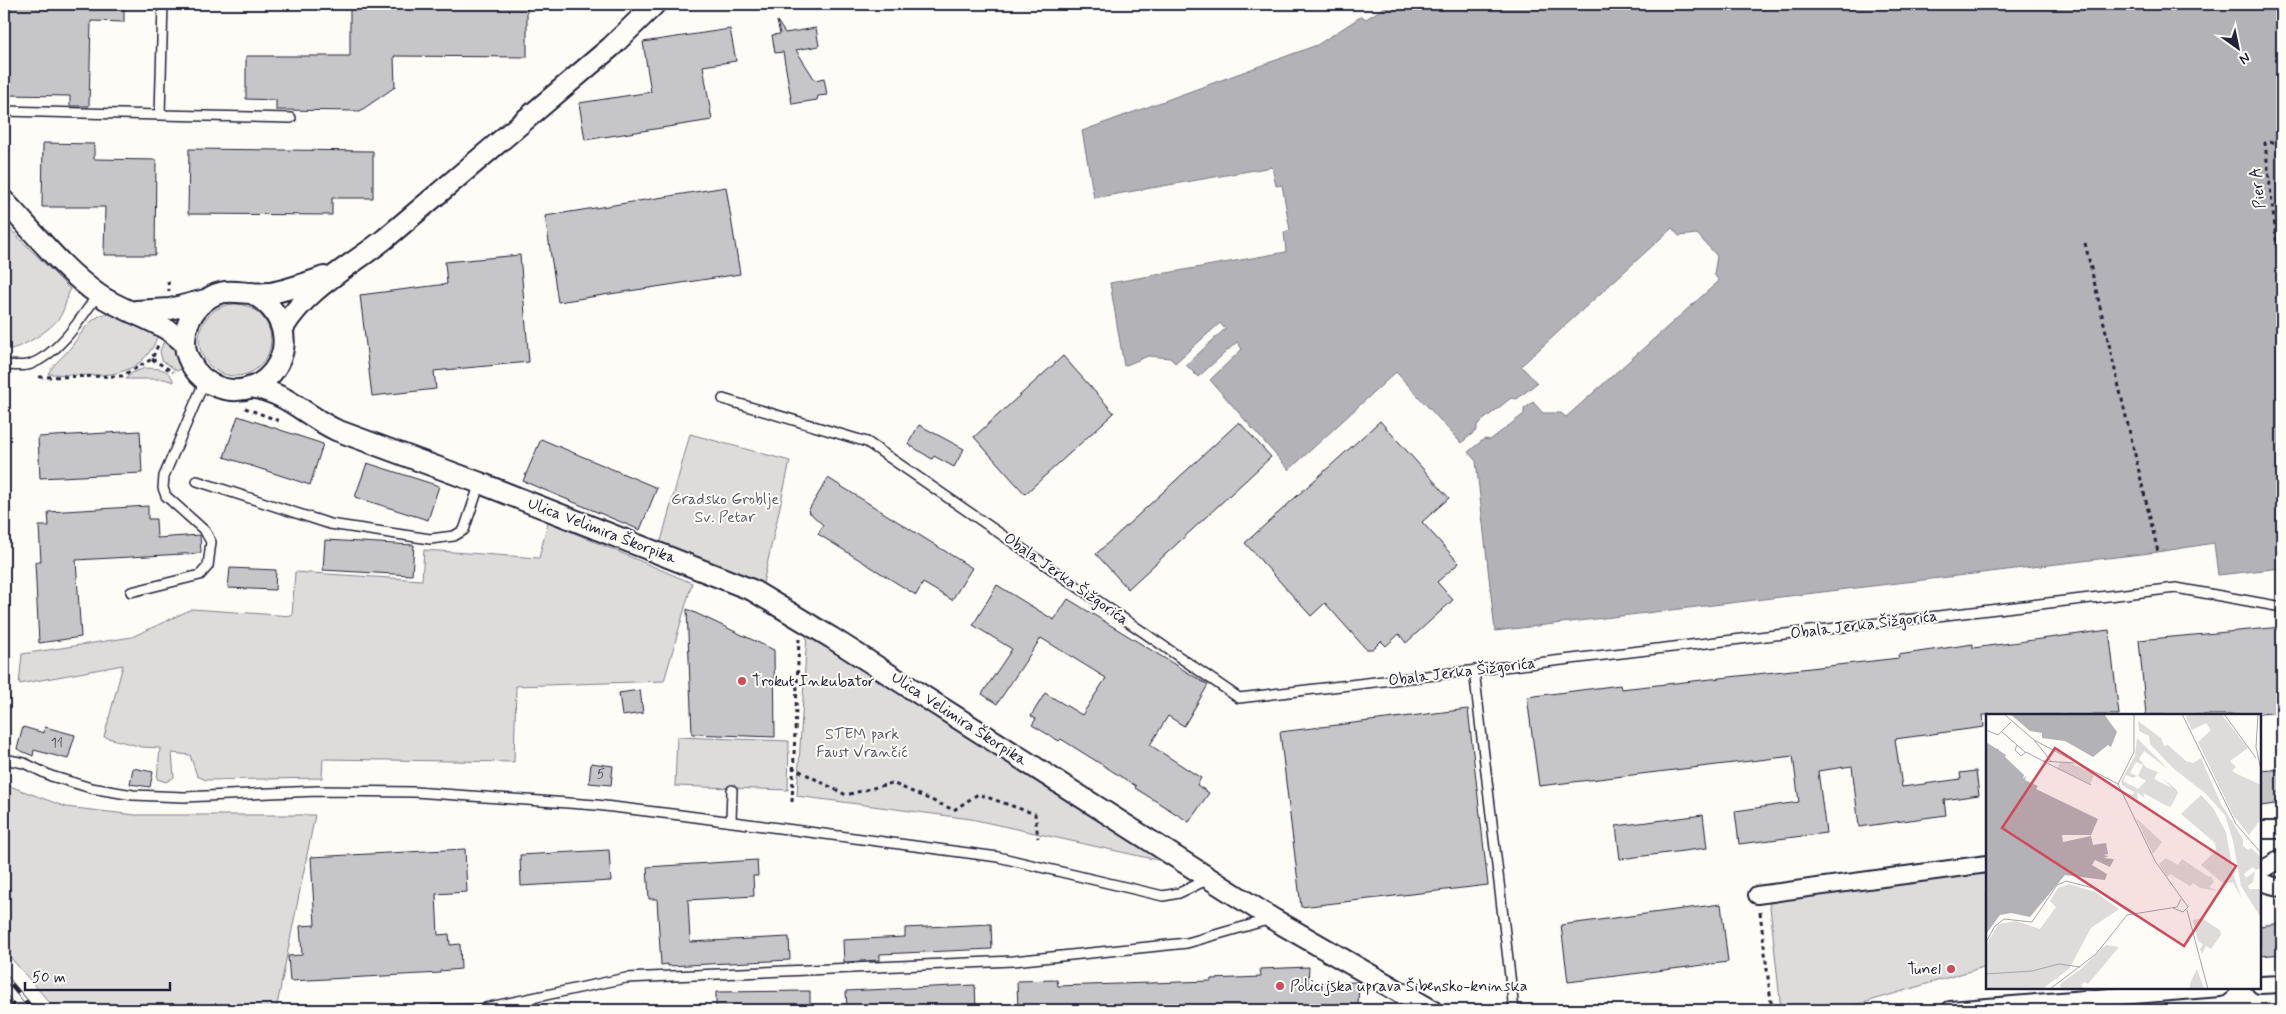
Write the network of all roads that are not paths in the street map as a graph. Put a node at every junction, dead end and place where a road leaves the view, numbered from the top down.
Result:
1 (164, 4) edge
2 (654, 4) edge
3 (4, 111) edge
4 (160, 115) junction
5 (291, 118) dead end
6 (4, 201) edge
7 (334, 274) junction
8 (252, 293) junction
9 (98, 294) junction
10 (206, 300) junction
11 (132, 312) junction
12 (283, 328) junction
13 (185, 344) junction
14 (280, 360) junction
15 (4, 365) edge
16 (204, 380) junction
17 (251, 387) junction
18 (722, 399) dead end
19 (299, 406) junction
20 (197, 481) dead end
21 (480, 483) junction
22 (131, 592) dead end
23 (2282, 607) edge
24 (1474, 670) junction
25 (4, 759) edge
26 (732, 790) dead end
27 (731, 821) junction
28 (2261, 830) edge
29 (2282, 830) edge
30 (2282, 858) edge
31 (1986, 864) edge
32 (2261, 870) edge
33 (1209, 879) junction
34 (2261, 882) edge
35 (2282, 888) edge
36 (1757, 895) road end
37 (1273, 919) junction
38 (2282, 984) edge
39 (2261, 985) edge
40 (2043, 989) edge
41 (2207, 989) edge
42 (2020, 1003) junction
43 (433, 1010) edge
44 (1431, 1010) edge
45 (1514, 1010) edge
46 (1950, 1010) edge

1 - 4 lane
2 - 7 street
3 - 4 lane
4 - 5 lane
6 - 9 street
7 - 8 street
7 - 12 street
8 - 10 street
8 - 12 street
9 - 11 street
9 - 15 lane
10 - 11 street
10 - 13 street
11 - 13 street
12 - 14 street
13 - 16 street
14 - 17 street
14 - 19 street
16 - 17 street
16 - 22 lane
17 - 19 street
18 - 24 lane, Obala Jerka Šižgorića
19 - 21 street, Ulica Velimira Škorpika
20 - 21 lane
21 - 33 street, Ulica Velimira Škorpika
23 - 24 lane, Obala Jerka Šižgorića
24 - 45 lane
25 - 27 lane
26 - 27 lane
27 - 33 lane
28 - 29 street
30 - 32 street
31 - 36 street
33 - 37 street, Ulica Velimira Škorpika
34 - 35 street
37 - 43 lane
37 - 44 street, Ulica Velimira Škorpika
38 - 39 street
40 - 42 street
41 - 42 street
42 - 46 street

